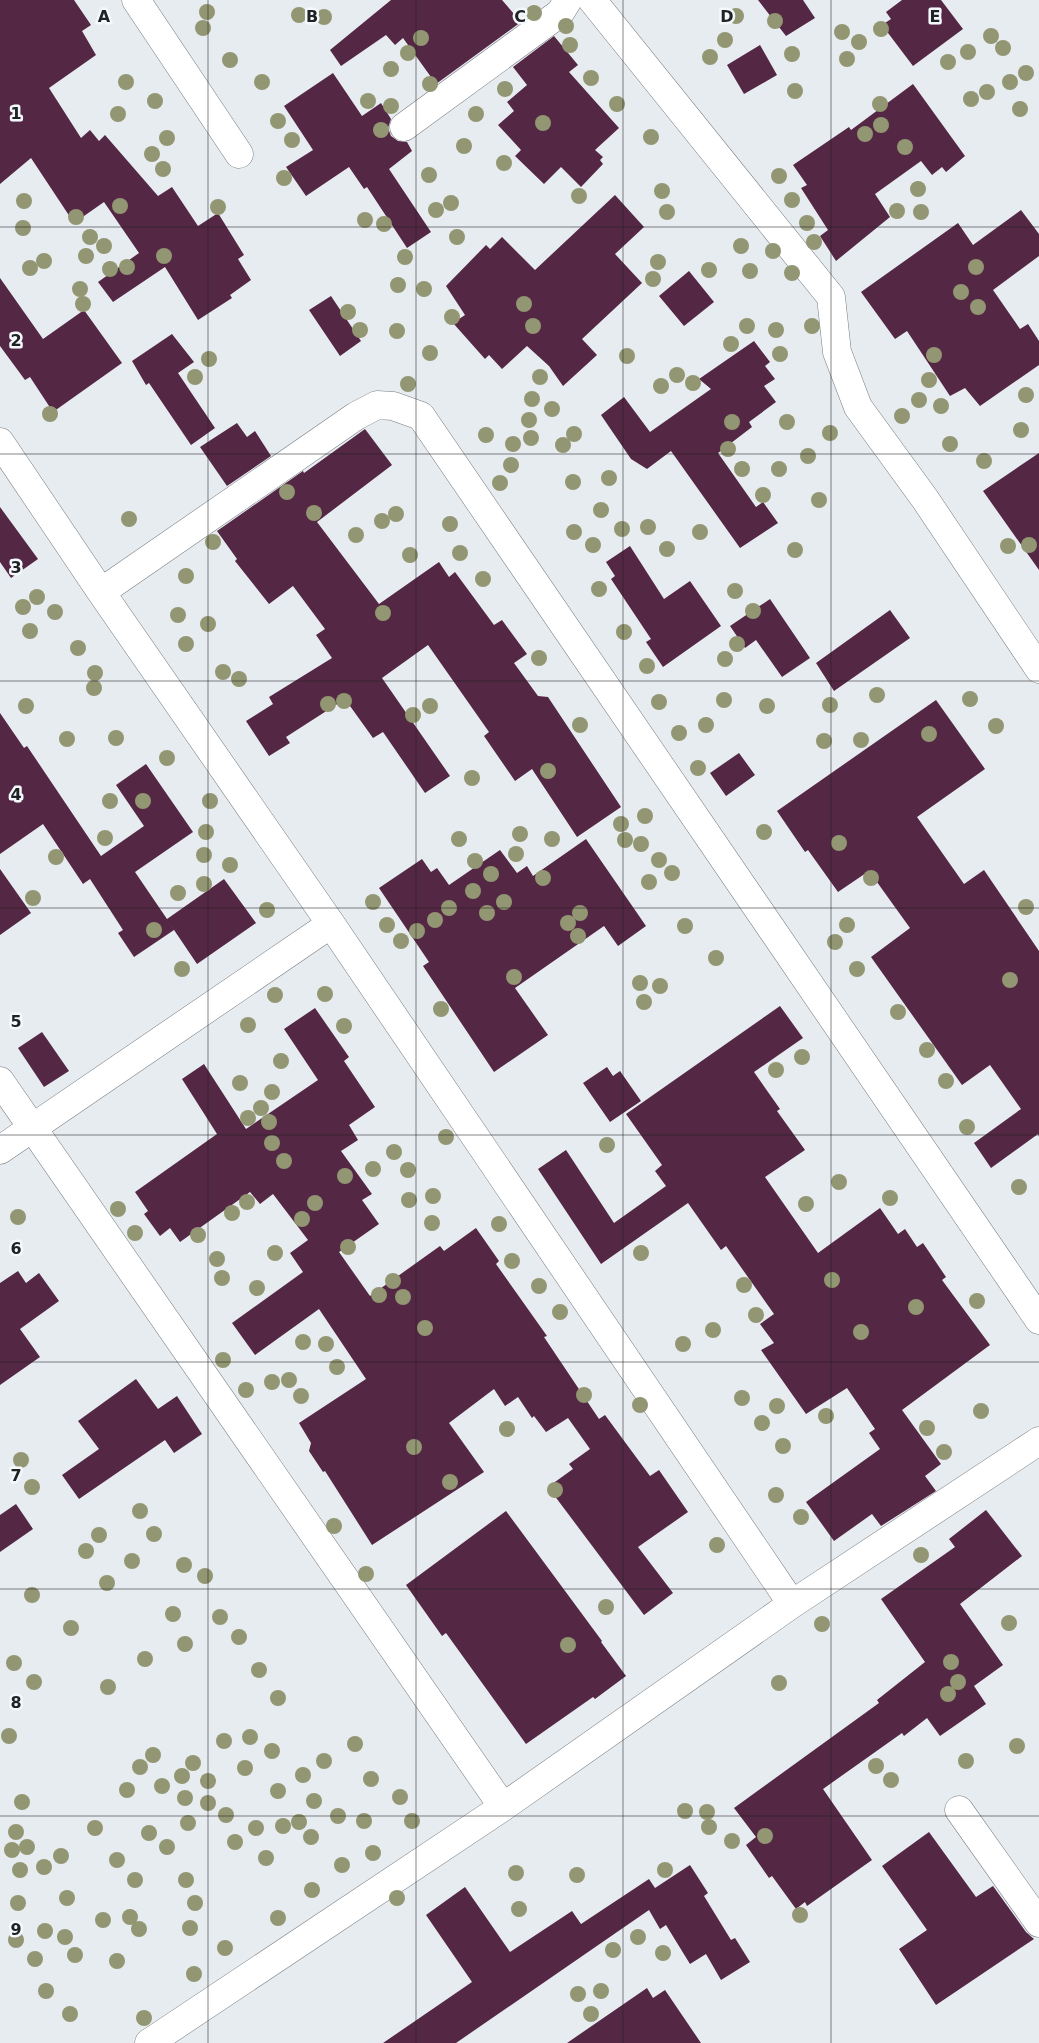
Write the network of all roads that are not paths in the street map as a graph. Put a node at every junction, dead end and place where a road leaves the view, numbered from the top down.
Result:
1 (136, 0) edge
2 (568, 0) edge
3 (592, 0) edge
4 (404, 127) dead end
5 (239, 154) dead end
6 (0, 442) edge
7 (101, 592) junction
8 (1039, 669) edge
9 (331, 924) junction
10 (0, 1081) edge
11 (31, 1127) junction
12 (0, 1150) edge
13 (1039, 1320) edge
14 (1039, 1441) edge
15 (792, 1604) junction
16 (503, 1807) junction
17 (959, 1810) dead end
18 (1039, 1923) edge
19 (149, 2043) edge

1 - 5 street
2 - 4 street
3 - 8 street
6 - 7 street
7 - 9 street
7 - 13 street
9 - 11 street
9 - 15 street
10 - 11 street
11 - 12 street
11 - 16 street
14 - 15 street
15 - 16 street
16 - 19 street
17 - 18 street

